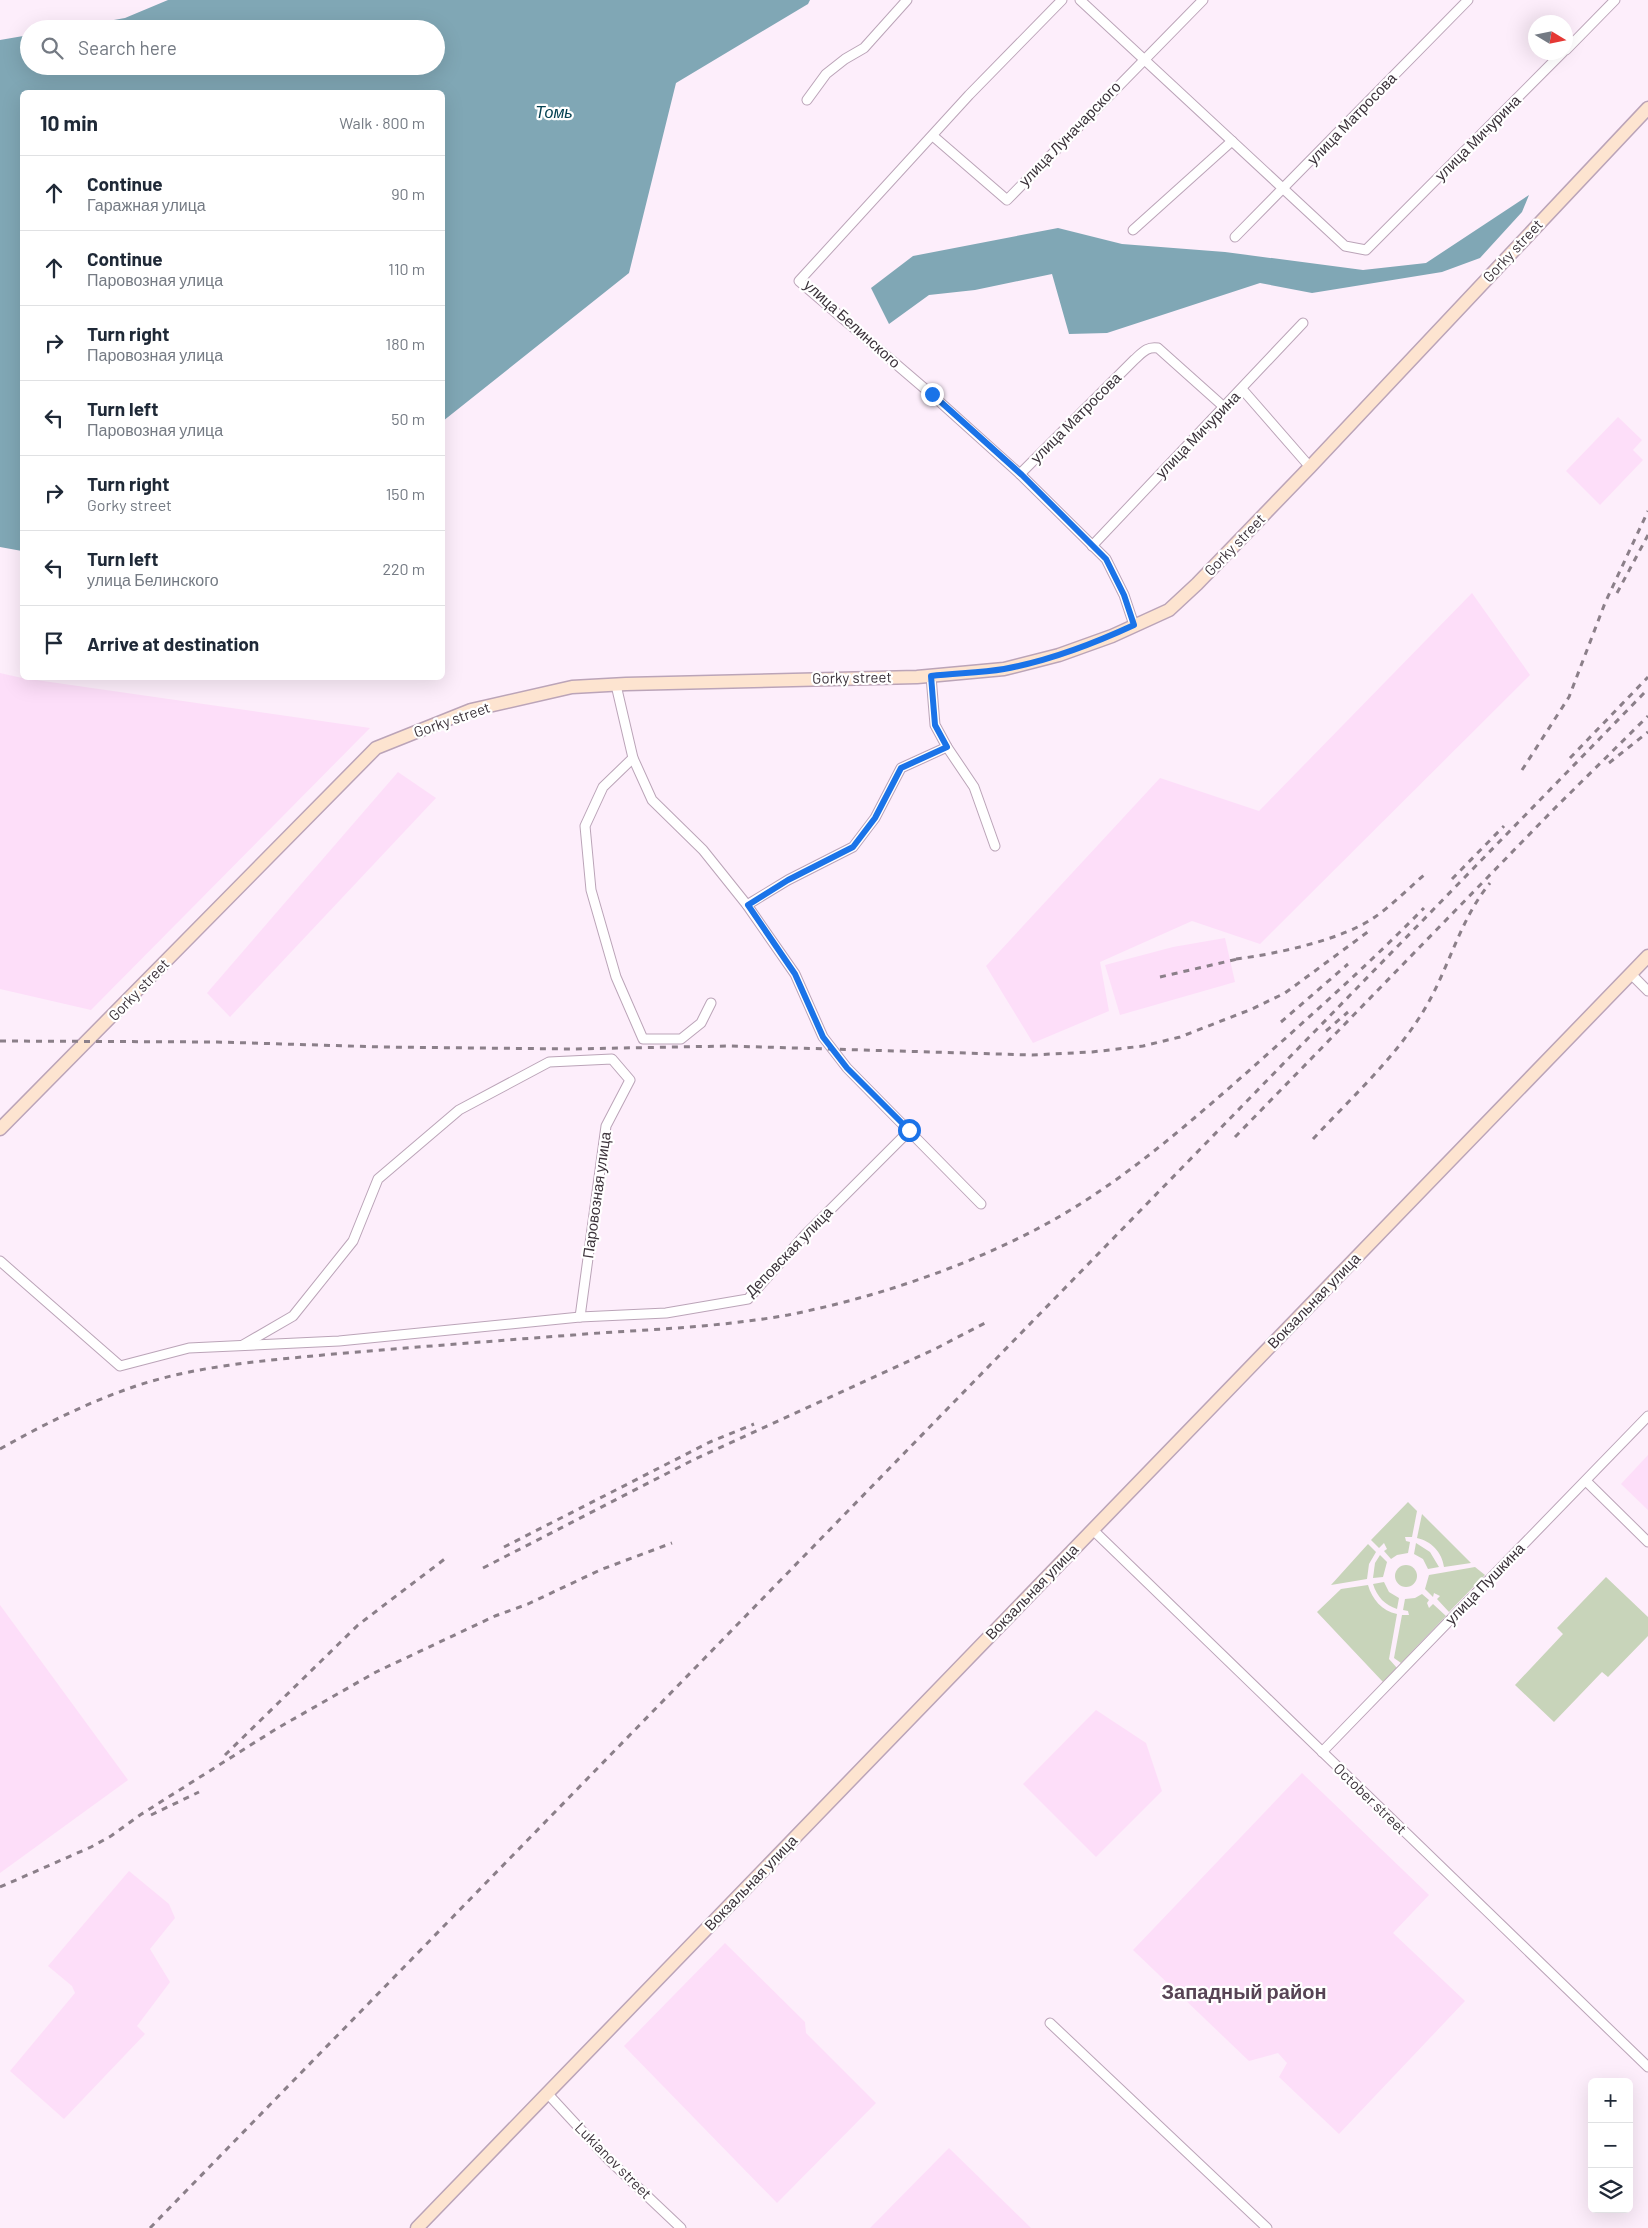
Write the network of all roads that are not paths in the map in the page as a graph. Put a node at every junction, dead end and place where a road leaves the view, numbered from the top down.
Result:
1 (907, 0) edge
2 (1062, 0) edge
3 (1080, 0) edge
4 (1203, 0) edge
5 (1468, 0) edge
6 (1615, 0) edge
7 (1573, 42) edge
8 (1144, 59) junction
9 (1555, 60) edge
10 (807, 100) dead end
11 (1648, 108) edge
12 (933, 136) junction
13 (1232, 141) junction
14 (1284, 189) junction
15 (1132, 230) dead end
16 (1235, 237) dead end
17 (1303, 323) dead end
18 (1242, 389) junction
19 (1224, 407) junction
20 (1310, 467) junction
21 (1020, 474) junction
22 (1092, 546) junction
23 (1134, 625) junction
24 (931, 676) junction
25 (616, 685) junction
26 (947, 747) junction
27 (633, 758) junction
28 (995, 846) dead end
29 (748, 905) junction
30 (1648, 956) edge
31 (1631, 974) junction
32 (1648, 991) edge
33 (711, 1003) dead end
34 (0, 1130) edge
35 (909, 1130) junction
36 (981, 1204) dead end
37 (0, 1261) edge
38 (580, 1317) junction
39 (242, 1346) junction
40 (1648, 1416) edge
41 (1586, 1481) junction
42 (1092, 1530) junction
43 (1648, 1542) edge
44 (1322, 1752) junction
45 (1050, 2023) dead end
46 (1648, 2067) edge
47 (547, 2093) junction
48 (420, 2227) edge
49 (680, 2228) edge
50 (1267, 2228) edge

1 - 10 street
2 - 12 street, улица Белинского
3 - 8 street
4 - 8 street, улица Луначарского
5 - 14 street, улица Матросова
6 - 7 street, улица Мичурина
8 - 12 street, улица Луначарского
8 - 13 street
9 - 14 street, улица Мичурина
11 - 20 main road, Gorky street
12 - 21 street, улица Белинского
13 - 14 street
13 - 15 street
14 - 16 street, улица Матросова
17 - 18 street, улица Мичурина
18 - 19 street, улица Мичурина
18 - 20 street
19 - 21 street, улица Матросова
19 - 22 street, улица Мичурина
20 - 23 main road, Gorky street
21 - 22 street, улица Белинского
22 - 23 street, улица Белинского
23 - 24 main road, Gorky street
24 - 25 main road, Gorky street
24 - 26 street
25 - 27 street
25 - 34 main road, Gorky street
26 - 28 street
26 - 29 street
27 - 29 street
27 - 33 street
29 - 35 street
30 - 31 main road, Вокзальная улица
31 - 32 street
31 - 42 main road, Вокзальная улица
35 - 36 street
35 - 38 street, Деповская улица
37 - 39 street, Паровозная улица
38 - 39 street, Паровозная улица
38 - 39 street, Паровозная улица
40 - 41 street, улица Пушкина
41 - 43 street
41 - 44 street, улица Пушкина
42 - 44 street, October street
42 - 47 main road, Вокзальная улица
44 - 46 street, October street
45 - 50 street
47 - 48 main road, Вокзальная улица
47 - 49 street, Lukianov street

